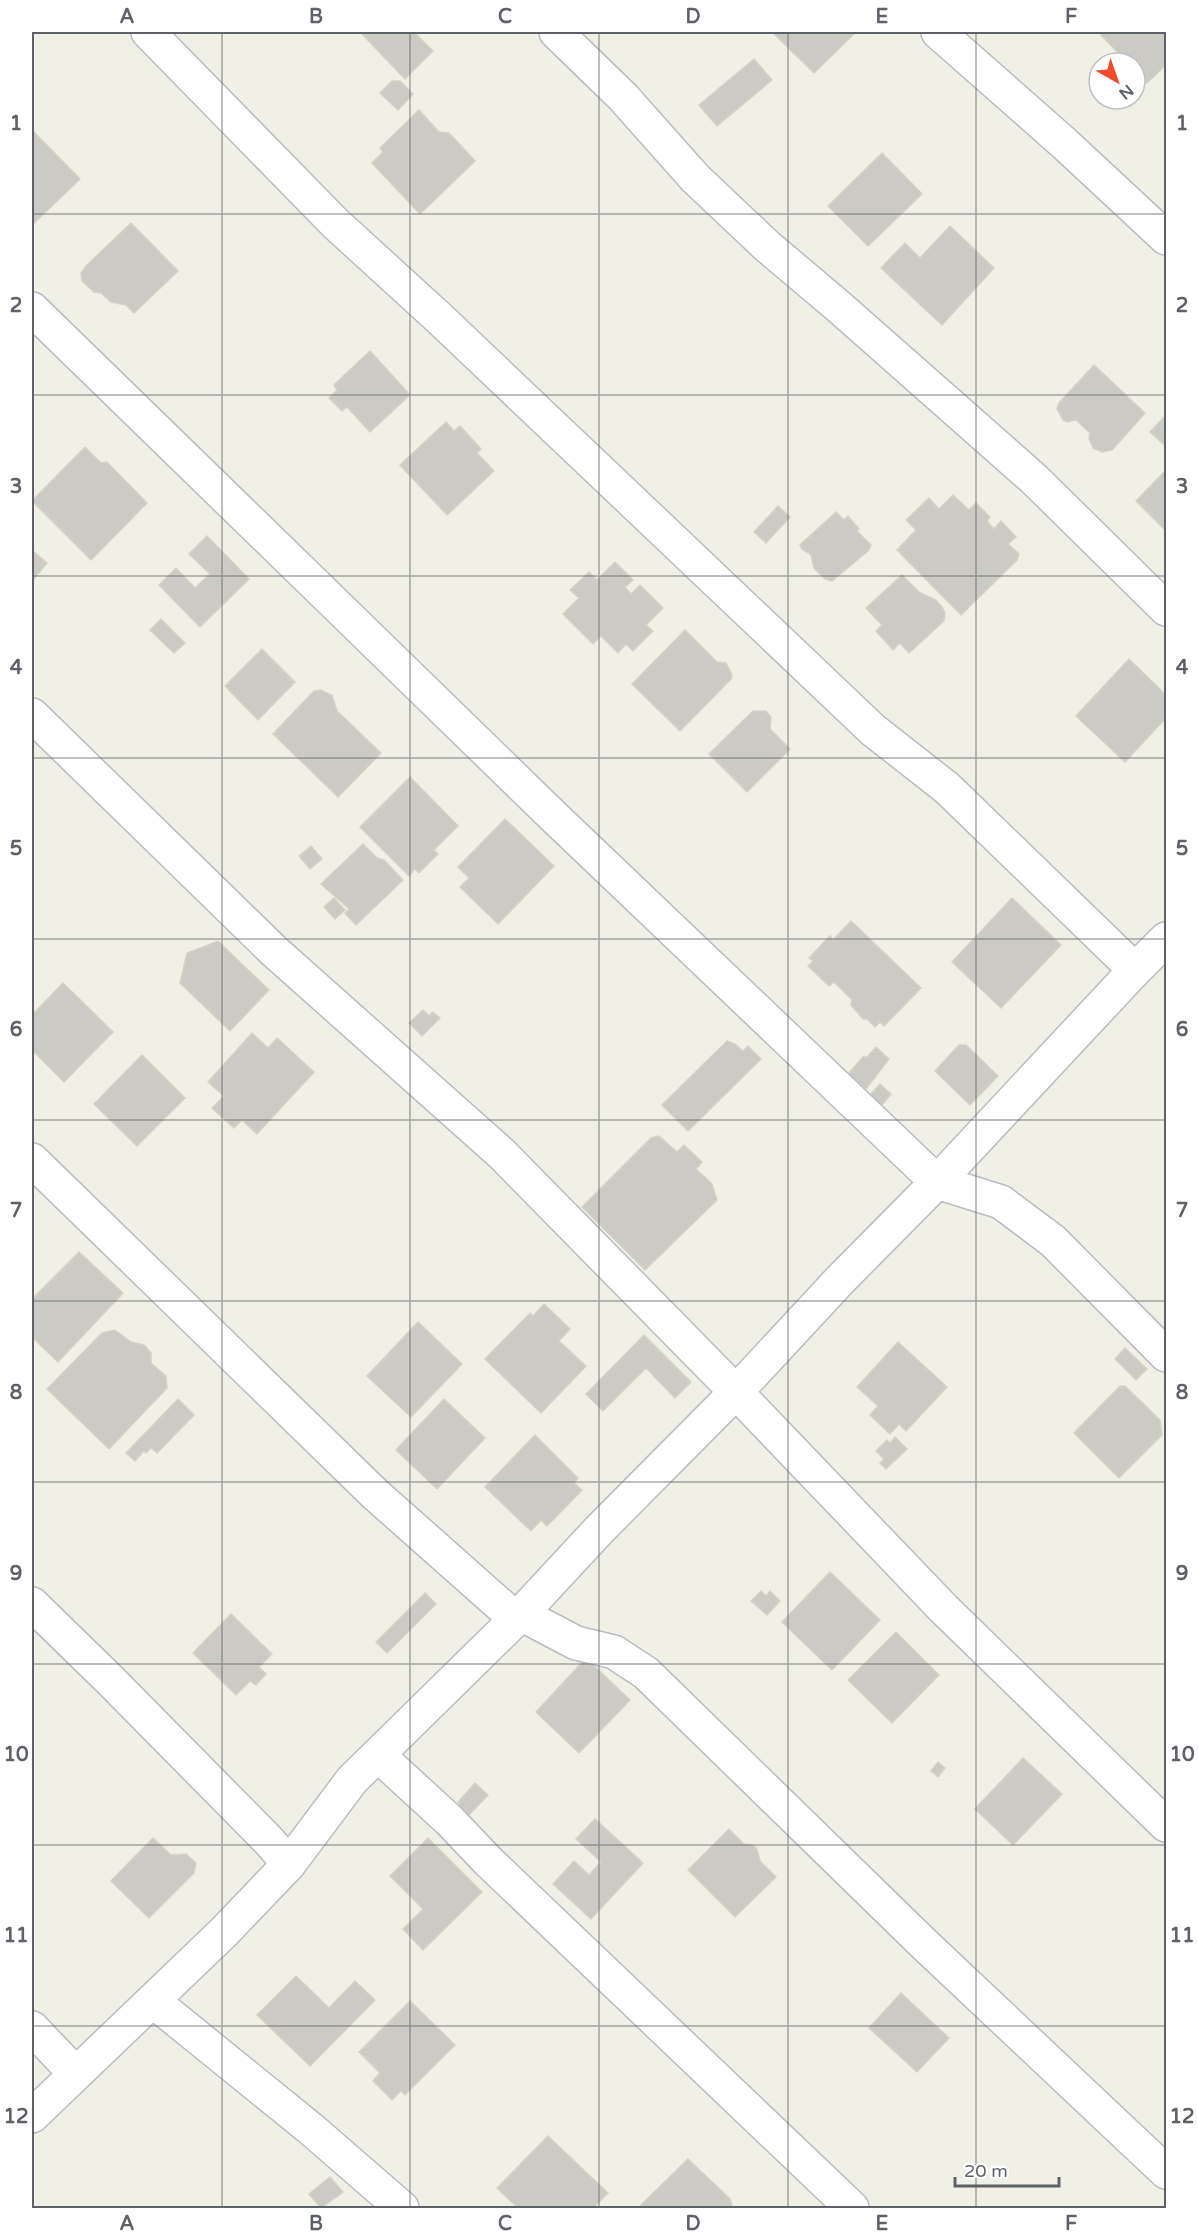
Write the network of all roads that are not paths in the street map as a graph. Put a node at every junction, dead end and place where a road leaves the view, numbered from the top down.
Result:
1 (148, 32) edge
2 (556, 32) edge
3 (938, 32) edge
4 (1167, 238) edge
5 (32, 309) edge
6 (1167, 609) edge
7 (32, 715) edge
8 (1167, 939) edge
9 (1135, 970) junction
10 (32, 1160) edge
11 (937, 1182) junction
12 (1167, 1355) edge
13 (736, 1392) junction
14 (32, 1604) edge
15 (519, 1617) junction
16 (378, 1755) junction
17 (1167, 1825) edge
18 (289, 1864) junction
19 (153, 2001) junction
20 (32, 2028) edge
21 (75, 2073) junction
22 (32, 2116) edge
23 (1167, 2172) edge
24 (402, 2208) edge
25 (852, 2208) edge

1 - 9 street
2 - 6 street
3 - 4 street
5 - 11 street
7 - 13 street
8 - 9 street
9 - 11 street
10 - 15 street
11 - 12 street
11 - 13 street
13 - 15 street
13 - 17 street
14 - 18 street
15 - 16 street
15 - 23 street
16 - 18 street
16 - 25 street
18 - 19 street
19 - 21 street
19 - 24 street
20 - 21 street
21 - 22 street

